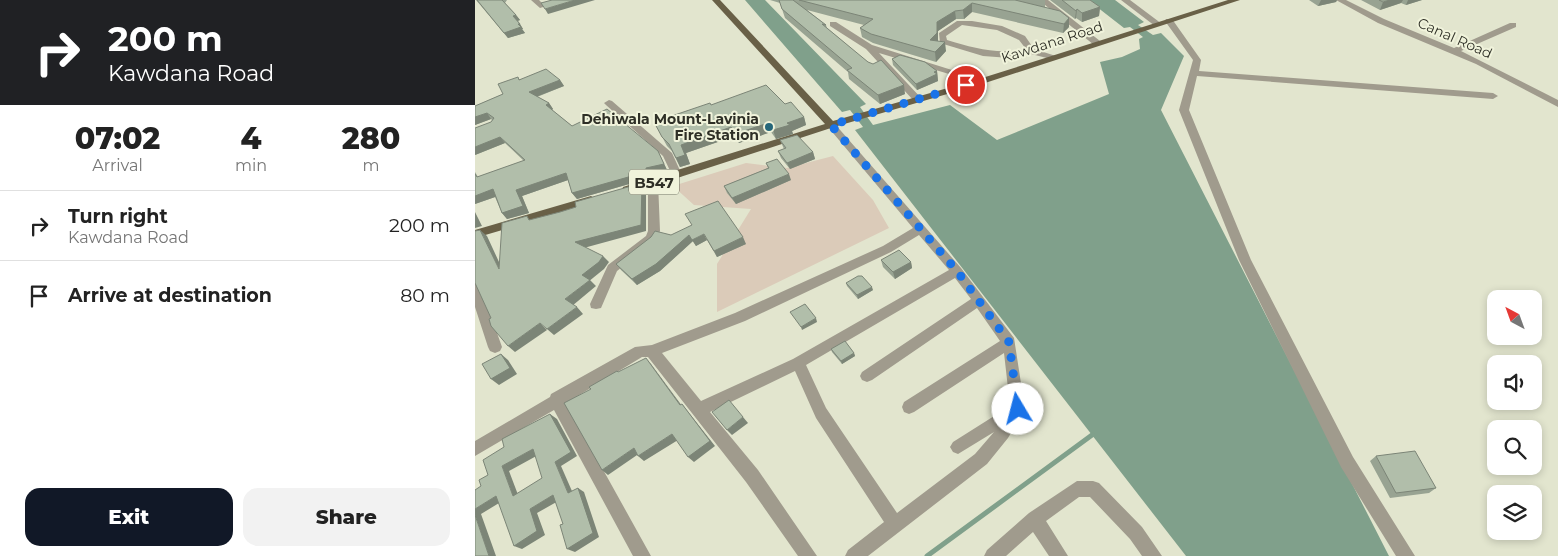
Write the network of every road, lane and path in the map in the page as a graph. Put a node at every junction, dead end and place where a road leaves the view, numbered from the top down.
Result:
1 (535, 0) edge
2 (561, 0) edge
3 (716, 0) edge
4 (1043, 0) edge
5 (1127, 0) edge
6 (1236, 0) edge
7 (1340, 0) edge
8 (1045, 12) edge
9 (1063, 16) junction
10 (1163, 23) junction
11 (833, 24) dead end
12 (1513, 25) dead end
13 (1097, 43) junction
14 (869, 48) junction
15 (1031, 50) junction
16 (1454, 51) junction
17 (1055, 56) junction
18 (1193, 73) junction
19 (982, 81) junction
20 (1493, 96) dead end
21 (917, 100) junction
22 (1556, 100) edge
23 (609, 104) dead end
24 (837, 124) junction
25 (677, 175) junction
26 (653, 182) junction
27 (919, 229) junction
28 (475, 234) edge
29 (957, 271) junction
30 (475, 288) edge
31 (978, 301) junction
32 (596, 304) dead end
33 (1009, 342) junction
34 (495, 347) dead end
35 (652, 351) junction
36 (798, 362) junction
37 (867, 376) dead end
38 (556, 399) junction
39 (909, 408) dead end
40 (1018, 409) junction
41 (698, 410) junction
42 (959, 447) dead end
43 (475, 449) edge
44 (1035, 519) junction
45 (895, 524) junction
46 (636, 554) edge
47 (808, 556) edge
48 (854, 556) edge
49 (993, 556) edge
50 (1059, 556) edge
51 (1153, 556) edge
52 (1406, 556) edge

1 - 2 street
3 - 24 main road
4 - 9 street
5 - 10 street
6 - 10 main road, Kawdana Road / B547
7 - 16 street, Canal Road
8 - 9 street
9 - 13 street
10 - 13 main road, Kawdana Road / B547
10 - 18 street
11 - 14 street
12 - 16 street
13 - 17 main road, Kawdana Road / B547
14 - 19 street
14 - 21 street
15 - 15 street
15 - 17 street
16 - 22 street, Canal Road
17 - 19 main road, Kawdana Road / B547
18 - 20 street
18 - 52 street
19 - 21 main road, Kawdana Road / B547
21 - 24 main road, Kawdana Road / B547
23 - 25 street
24 - 25 main road, Kawdana Road / B547
24 - 27 street
25 - 26 main road, Kawdana Road / B547
26 - 28 main road, Kawdana Road / B547
26 - 32 street
27 - 29 street
27 - 35 street
29 - 31 street
29 - 36 street
30 - 34 street
31 - 33 street
31 - 37 street
33 - 39 street
33 - 40 street
35 - 38 street
35 - 41 street
36 - 41 street
36 - 45 street
38 - 43 street
38 - 46 street
40 - 42 street
40 - 45 street
41 - 47 street
44 - 49 street
44 - 50 street
44 - 51 street
45 - 48 street

